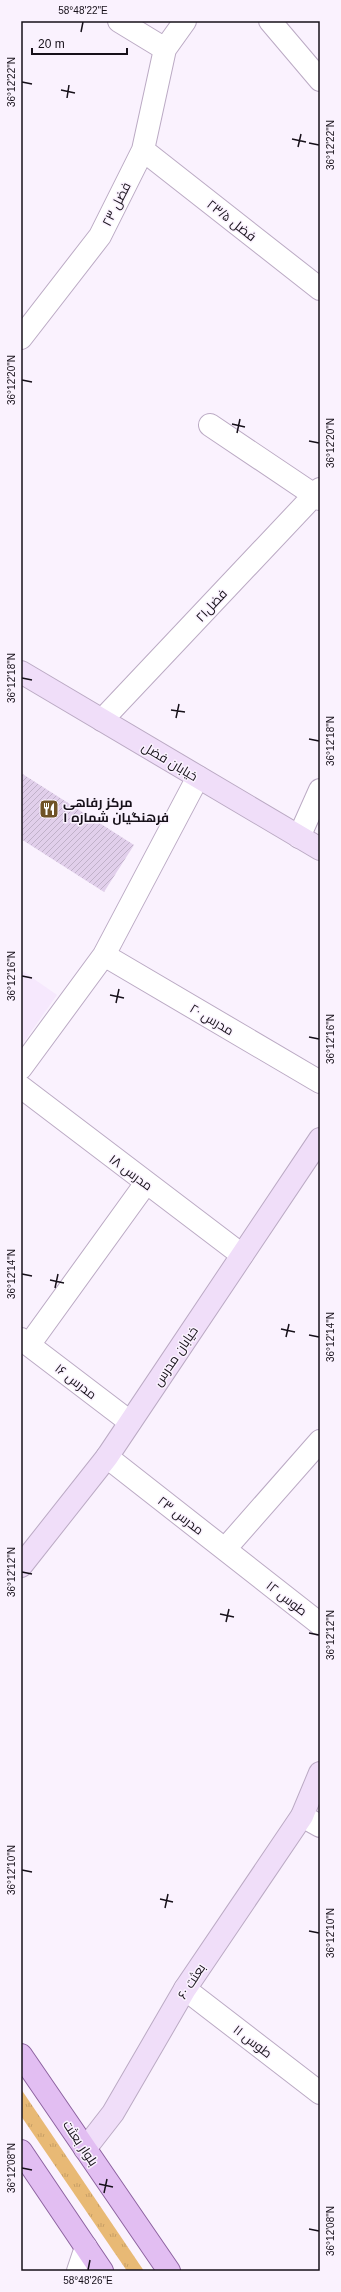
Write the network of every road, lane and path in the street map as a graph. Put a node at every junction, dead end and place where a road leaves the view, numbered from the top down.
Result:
1 (119, 21) edge
2 (185, 21) edge
3 (270, 21) edge
4 (165, 49) junction
5 (320, 80) edge
6 (143, 150) junction
7 (320, 289) edge
8 (21, 338) edge
9 (210, 425) dead end
10 (318, 495) edge
11 (21, 672) edge
12 (102, 720) junction
13 (198, 777) junction
14 (320, 790) edge
15 (300, 837) junction
16 (320, 849) edge
17 (104, 955) junction
18 (21, 1068) edge
19 (320, 1082) edge
20 (21, 1087) edge
21 (320, 1139) edge
22 (146, 1183) junction
23 (242, 1255) junction
24 (25, 1342) edge
25 (130, 1422) junction
26 (320, 1441) edge
27 (107, 1457) junction
28 (225, 1549) junction
29 (21, 1564) edge
30 (254, 1572) joint
31 (320, 1624) edge
32 (320, 1773) edge
33 (311, 1821) edge
34 (185, 1989) junction
35 (21, 2055) edge
36 (320, 2093) edge
37 (85, 2149) junction
38 (21, 2151) edge
39 (86, 2247) junction
40 (78, 2271) edge
41 (102, 2271) edge
42 (169, 2271) edge

1 - 4 street
2 - 4 street
3 - 5 street
4 - 6 street, فضل ۲۳
6 - 7 street, فضل ۲۳/۵
6 - 8 street, فضل ۲۳
9 - 10 street
10 - 12 street, فضل۲۱
11 - 12 street, خیابان فضل
12 - 13 street, خیابان فضل
13 - 15 street, خیابان فضل
13 - 17 street
14 - 15 street
15 - 16 street, خیابان فضل
17 - 18 street
17 - 19 street, مدرس ۲۰
20 - 22 street, مدرس ۱۸
21 - 23 street, خیابان مدرس
22 - 23 street, مدرس ۱۸
22 - 24 street
23 - 25 street, خیابان مدرس
24 - 25 street, مدرس ۱۶
25 - 27 street, خیابان مدرس
26 - 28 street
27 - 28 street, مدرس ۲۳
27 - 29 street, خیابان مدرس
28 - 30 street, مدرس ۲۳
30 - 31 street, طوس ۱۲
32 - 33 street, بعثت ۶۰
33 - 34 street, بعثت ۶۰
34 - 36 street, طوس ۱۱
34 - 37 street, بعثت ۶۰
35 - 37 main road, بلوار بعثت
37 - 42 main road, بلوار بعثت
38 - 39 main road
39 - 40 street
39 - 41 main road

